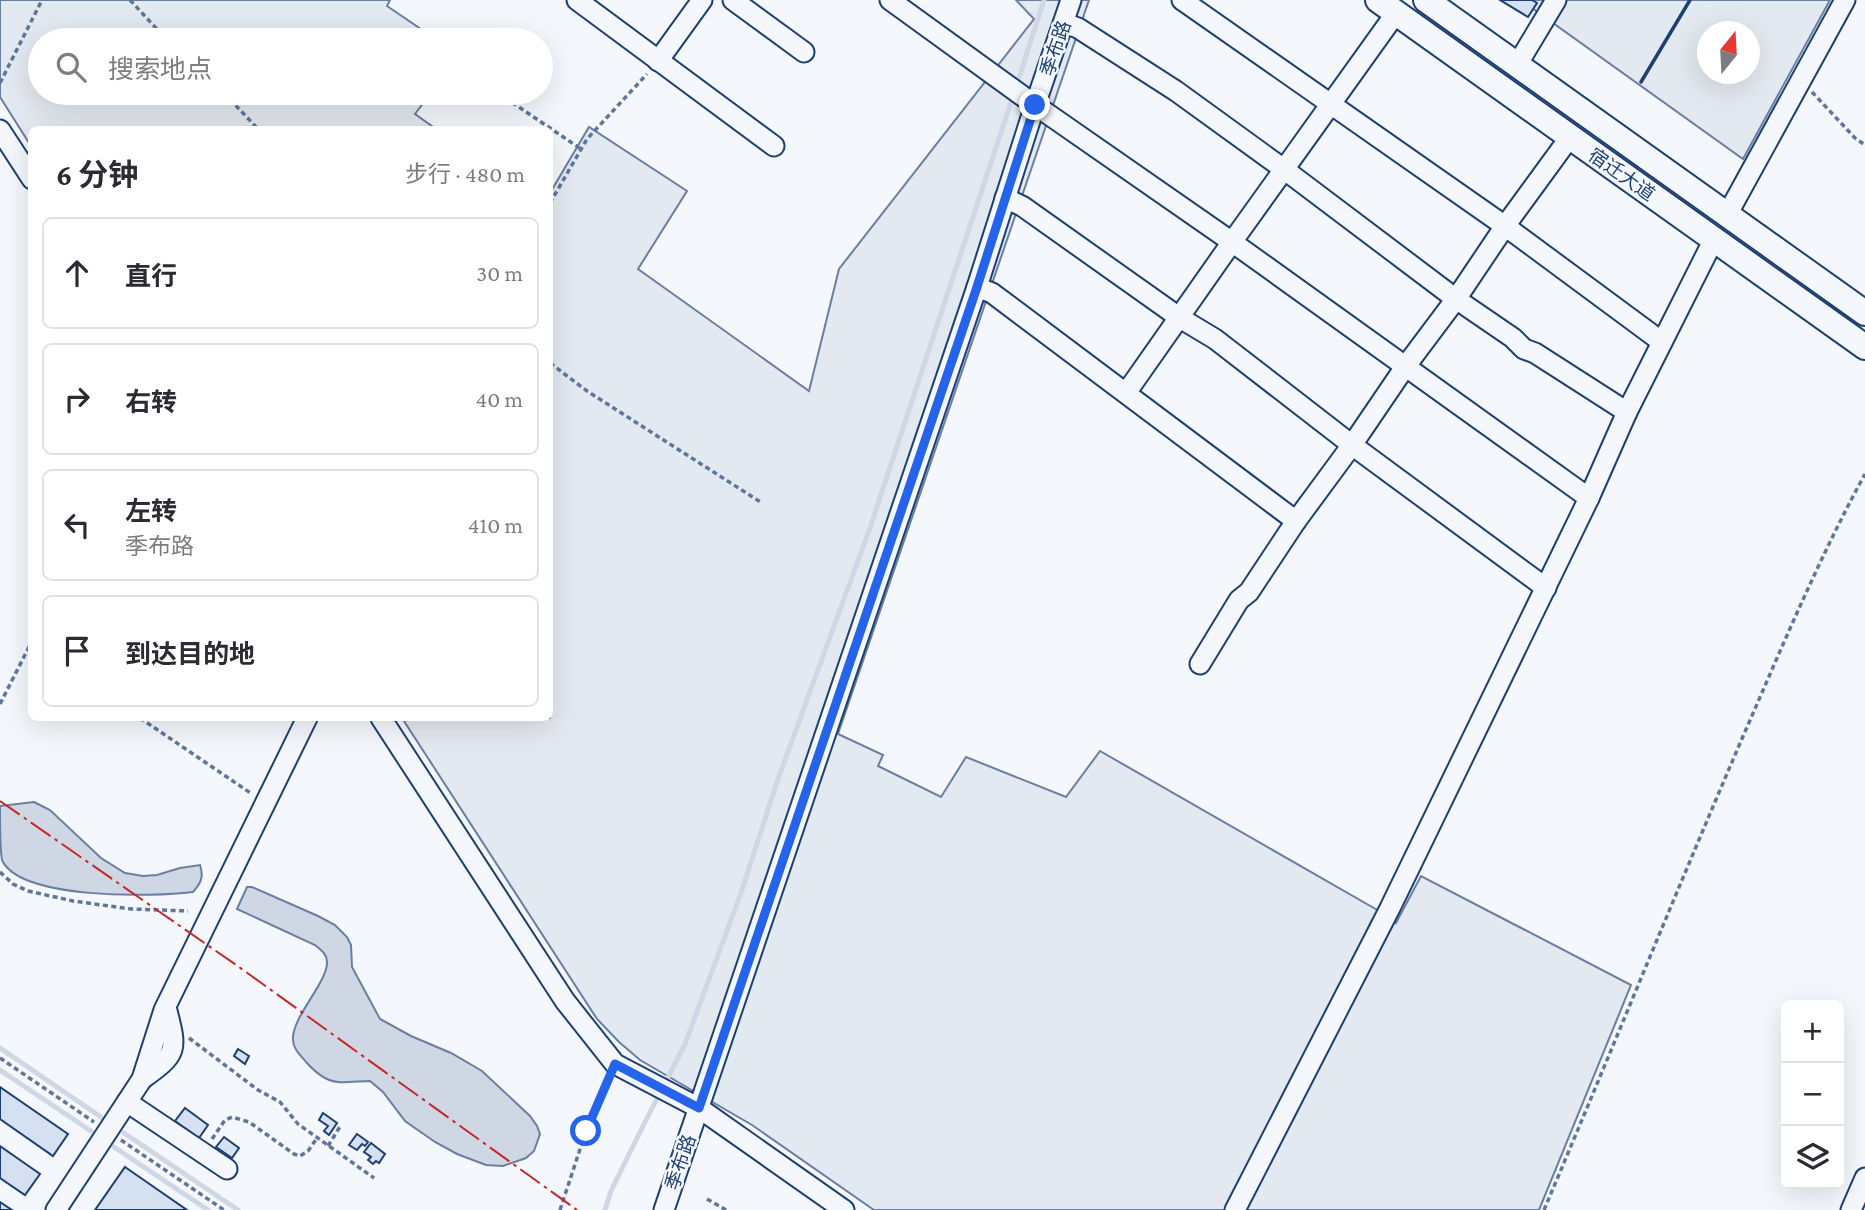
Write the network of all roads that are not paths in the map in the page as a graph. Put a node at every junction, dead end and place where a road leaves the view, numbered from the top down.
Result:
1 (577, 0) edge
2 (702, 0) edge
3 (733, 0) edge
4 (890, 0) edge
5 (1071, 0) edge
6 (1182, 0) edge
7 (1426, 0) edge
8 (1556, 0) edge
9 (1845, 0) edge
10 (1387, 6) edge
11 (1064, 23) junction
12 (804, 52) dead end
13 (658, 61) junction
14 (1517, 65) junction
15 (1022, 96) junction
16 (1331, 104) junction
17 (0, 130) edge
18 (1570, 137) junction
19 (774, 146) dead end
20 (1285, 170) junction
21 (28, 173) edge
22 (1005, 198) junction
23 (1727, 215) junction
24 (1505, 226) junction
25 (1714, 239) junction
26 (1232, 242) junction
27 (977, 287) junction
28 (1456, 299) junction
29 (1865, 313) edge
30 (1180, 318) junction
31 (1662, 342) junction
32 (1865, 347) edge
33 (1405, 367) junction
34 (1126, 393) junction
35 (1627, 412) junction
36 (1352, 445) junction
37 (1589, 498) junction
38 (1296, 521) junction
39 (1546, 588) junction
40 (1200, 664) dead end
41 (306, 721) edge
42 (383, 721) edge
43 (127, 1102) junction
44 (699, 1108) junction
45 (226, 1169) dead end
46 (1865, 1178) edge
47 (55, 1210) edge
48 (664, 1210) edge
49 (844, 1210) edge
50 (1235, 1210) edge
51 (1851, 1210) edge

1 - 13 street
2 - 13 street
3 - 12 street
4 - 15 street
5 - 11 street, 季布路
6 - 16 street
7 - 14 main road, 宿迁大道
8 - 14 street
9 - 23 street
10 - 16 street
10 - 18 main road, 宿迁大道
11 - 15 street, 季布路
11 - 20 street
13 - 19 street
14 - 23 main road, 宿迁大道
15 - 22 street, 季布路
15 - 26 street
16 - 20 street
16 - 24 street
17 - 21 street
18 - 24 street
18 - 25 main road, 宿迁大道
20 - 26 street
20 - 28 street
22 - 27 street, 季布路
22 - 30 street
23 - 29 main road, 宿迁大道
24 - 28 street
24 - 31 street
25 - 31 street
25 - 32 main road, 宿迁大道
26 - 30 street
26 - 33 street
27 - 34 street
27 - 44 street, 季布路
28 - 33 street
28 - 35 street
30 - 34 street
30 - 36 street
31 - 35 street
33 - 36 street
33 - 37 street
34 - 38 street
35 - 37 street
36 - 38 street
36 - 39 street
37 - 39 street
38 - 40 street
39 - 50 street
41 - 43 street
42 - 44 street
43 - 45 street
43 - 47 street
44 - 48 street, 季布路
44 - 49 street
46 - 51 street

